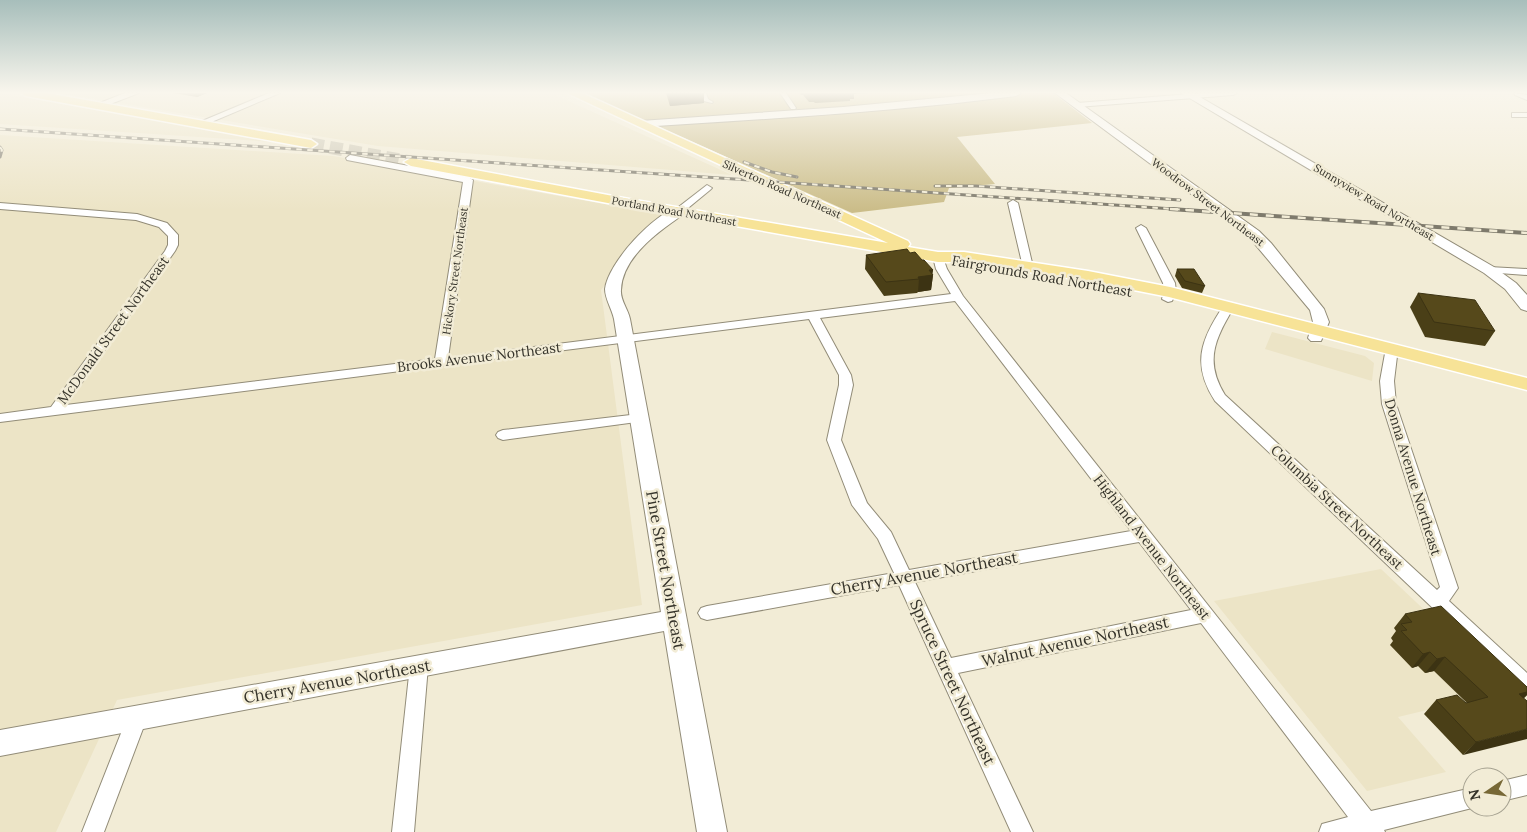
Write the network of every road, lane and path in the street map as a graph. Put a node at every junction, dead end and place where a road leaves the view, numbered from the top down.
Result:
1 (243, 132) edge
2 (657, 132) edge
3 (1114, 132) edge
4 (1253, 132) edge
5 (312, 144) tunnel mouth
6 (350, 158) dead end
7 (411, 162) tunnel mouth
8 (707, 188) dead end
9 (1013, 204) dead end
10 (0, 206) edge
11 (679, 211) junction
12 (856, 222) junction
13 (1141, 228) dead end
14 (830, 239) junction
15 (938, 257) junction
16 (1028, 267) junction
17 (1489, 270) junction
18 (1527, 272) edge
19 (1169, 296) junction
20 (958, 297) junction
21 (1527, 306) edge
22 (1226, 310) junction
23 (813, 315) junction
24 (1317, 334) junction
25 (625, 339) junction
26 (1392, 352) junction
27 (441, 362) junction
28 (1527, 384) edge
29 (1527, 393) edge
30 (55, 410) junction
31 (0, 418) edge
32 (639, 418) junction
33 (503, 435) dead end
34 (1142, 534) junction
35 (904, 577) junction
36 (1438, 602) junction
37 (707, 614) dead end
38 (1204, 615) junction
39 (675, 619) junction
40 (419, 666) junction
41 (946, 668) junction
42 (1527, 685) edge
43 (137, 718) junction
44 (0, 743) edge
45 (1527, 785) edge
46 (1512, 789) edge
47 (1462, 801) edge
48 (1370, 827) edge
49 (93, 832) edge
50 (403, 832) edge
51 (712, 832) edge
52 (1022, 832) edge
53 (1330, 832) edge

1 - 5 main road
2 - 12 main road, Silverton Road Northeast
3 - 24 street, Woodrow Street Northeast
4 - 17 main road, Sunnyview Road Northeast
6 - 27 street, Hickory Street Northeast
7 - 11 main road, Portland Road Northeast
8 - 11 street, Pine Street Northeast
9 - 16 street
10 - 30 street, McDonald Street Northeast
11 - 14 main road, Portland Road Northeast
11 - 25 main road, Pine Street Northeast
12 - 14 main road
12 - 15 main road, Silverton Road Northeast
13 - 19 street
14 - 15 main road, Portland Road Northeast
15 - 16 main road, Fairgrounds Road Northeast
15 - 19 main road, Fairgrounds Road Northeast
15 - 20 street, Highland Avenue Northeast
16 - 19 main road, Fairgrounds Road Northeast
17 - 18 street
17 - 21 main road, Sunnyview Road Northeast
19 - 22 main road, Fairgrounds Road Northeast
20 - 23 street, Brooks Avenue Northeast
20 - 34 street, Highland Avenue Northeast
22 - 24 main road, Fairgrounds Road Northeast
22 - 36 street, Columbia Street Northeast
23 - 25 street, Brooks Avenue Northeast
23 - 35 street, Spruce Street Northeast
24 - 26 main road, Fairgrounds Road Northeast
25 - 27 street, Brooks Avenue Northeast
25 - 32 main road, Pine Street Northeast
26 - 28 main road, Fairgrounds Road Northeast
26 - 29 main road, Fairgrounds Road Northeast
26 - 36 street, Donna Avenue Northeast
27 - 30 street, Brooks Avenue Northeast
30 - 31 street, Brooks Avenue Northeast
32 - 33 street
32 - 39 main road, Pine Street Northeast
34 - 35 street, Cherry Avenue Northeast
34 - 38 street, Highland Avenue Northeast
35 - 37 street, Cherry Avenue Northeast
35 - 41 street, Spruce Street Northeast
36 - 42 street, Columbia Street Northeast
38 - 41 street, Walnut Avenue Northeast
38 - 48 street, Highland Avenue Northeast
39 - 40 main road, Cherry Avenue Northeast
39 - 51 main road, Pine Street Northeast
40 - 43 main road, Cherry Avenue Northeast
40 - 50 street
41 - 52 street, Spruce Street Northeast
43 - 44 main road, Cherry Avenue Northeast
43 - 49 street
45 - 46 street
47 - 48 street
48 - 53 street

